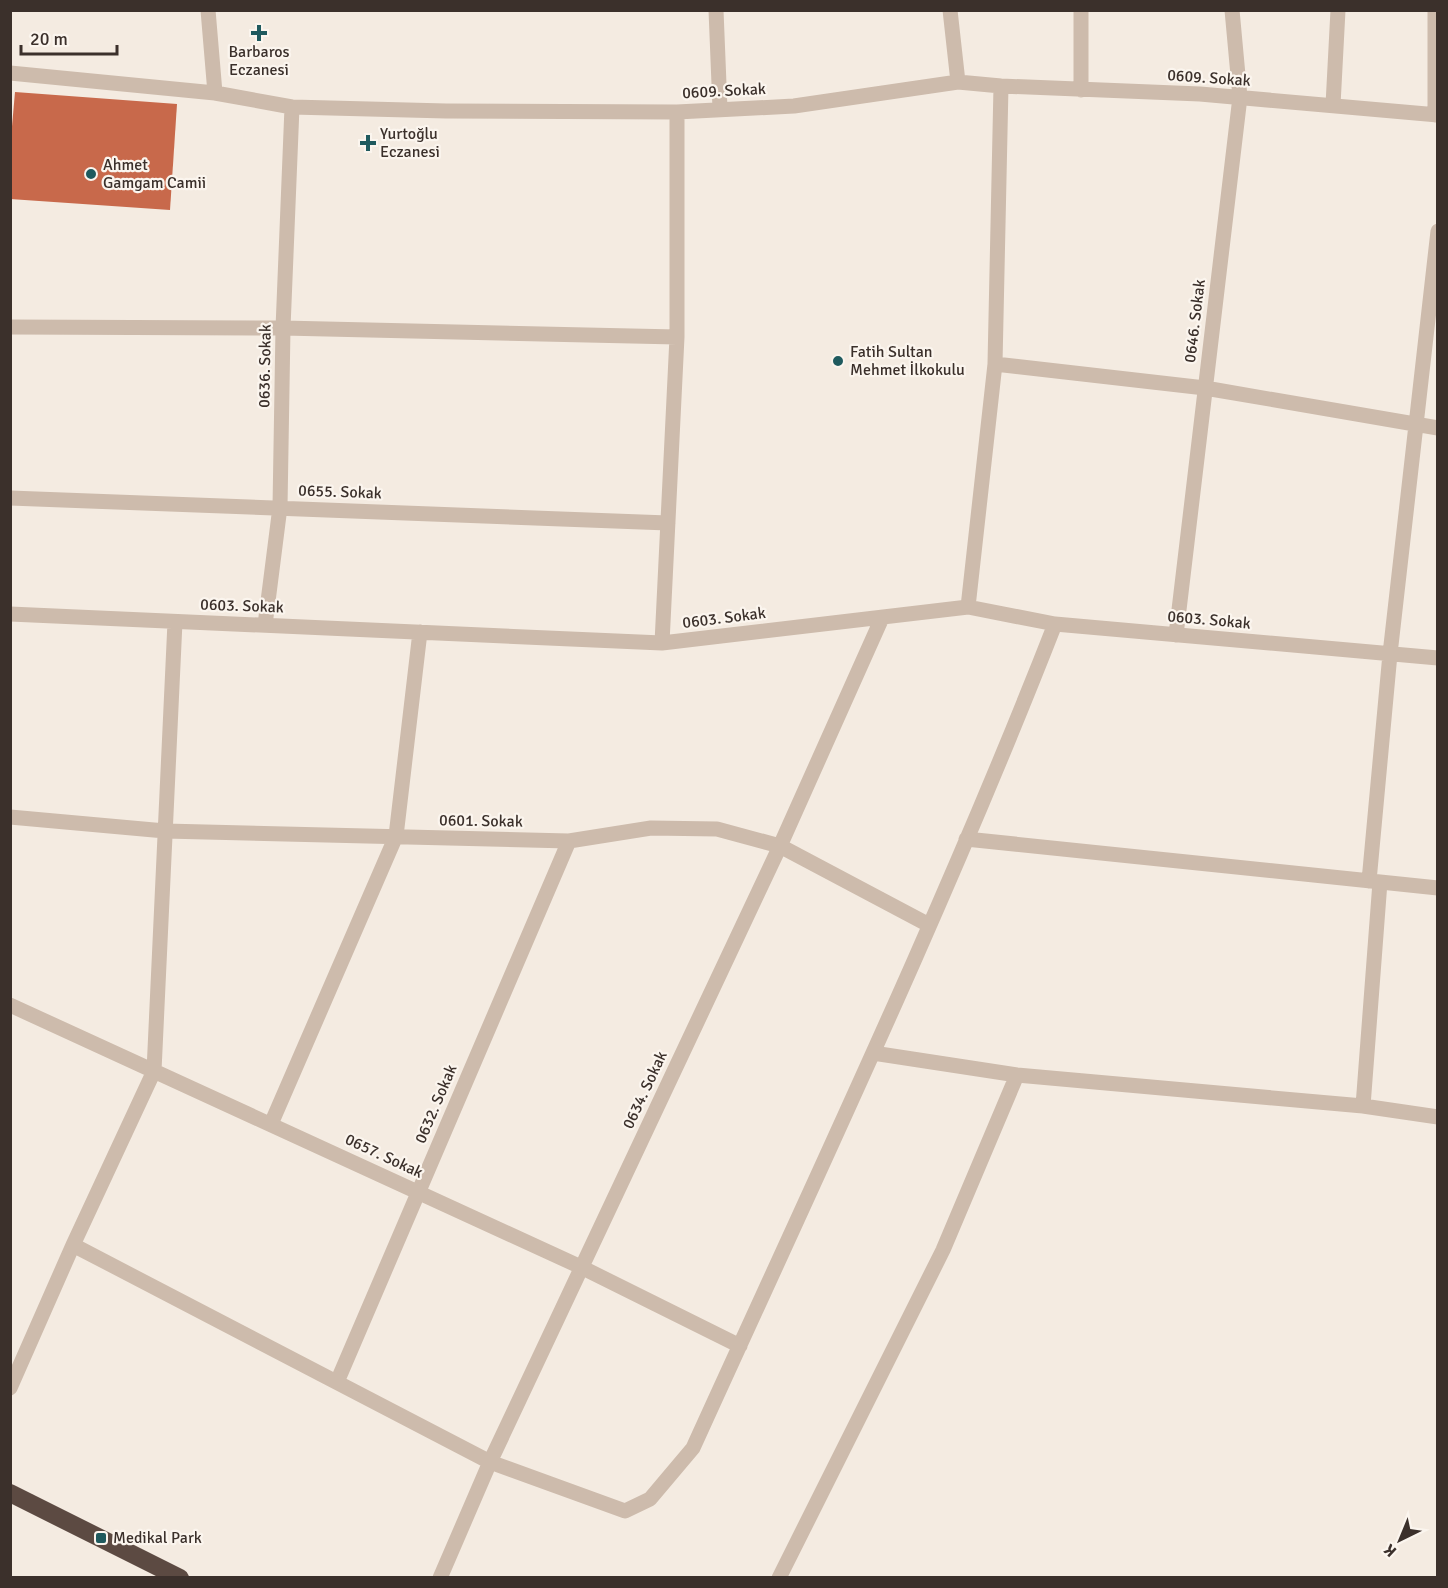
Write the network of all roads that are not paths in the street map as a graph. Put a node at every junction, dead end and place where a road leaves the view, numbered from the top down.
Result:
1 (208, 10) edge
2 (716, 10) edge
3 (950, 10) edge
4 (1081, 10) edge
5 (1232, 10) edge
6 (1338, 10) edge
7 (1435, 10) edge
8 (10, 73) edge
9 (958, 82) junction
10 (1001, 86) junction
11 (1081, 90) junction
12 (215, 93) junction
13 (1240, 98) junction
14 (1333, 105) junction
15 (292, 107) junction
16 (720, 109) junction
17 (677, 112) junction
18 (1436, 115) edge
19 (1437, 231) edge
20 (10, 327) edge
21 (283, 328) junction
22 (677, 337) junction
23 (994, 364) junction
24 (1206, 388) junction
25 (1415, 424) junction
26 (1437, 428) edge
27 (10, 498) edge
28 (280, 507) junction
29 (668, 523) junction
30 (968, 607) junction
31 (10, 614) edge
32 (882, 618) junction
33 (175, 622) junction
34 (1055, 624) junction
35 (265, 625) junction
36 (420, 632) junction
37 (1176, 635) junction
38 (662, 644) junction
39 (1389, 654) junction
40 (1437, 658) edge
41 (10, 817) edge
42 (165, 831) junction
43 (396, 837) junction
44 (966, 839) junction
45 (569, 841) junction
46 (780, 846) junction
47 (1374, 881) junction
48 (1437, 888) edge
49 (929, 925) junction
50 (10, 1005) edge
51 (873, 1053) junction
52 (154, 1071) junction
53 (1017, 1075) junction
54 (1363, 1106) junction
55 (1437, 1117) edge
56 (271, 1124) junction
57 (418, 1192) junction
58 (73, 1245) junction
59 (581, 1267) junction
60 (740, 1346) junction
61 (337, 1382) junction
62 (10, 1388) edge
63 (489, 1462) junction
64 (10, 1493) edge
65 (180, 1578) edge
66 (440, 1578) edge
67 (778, 1578) edge

1 - 12 street
2 - 16 street
3 - 9 street
4 - 11 street
5 - 13 street, 0646. Sokak
6 - 14 street
7 - 18 street
8 - 12 street, 0609. Sokak
9 - 10 street, 0609. Sokak
9 - 16 street, 0609. Sokak
10 - 11 street, 0609. Sokak
10 - 23 street
11 - 13 street, 0609. Sokak
12 - 15 street, 0609. Sokak
13 - 14 street, 0609. Sokak
13 - 24 street, 0646. Sokak
14 - 18 street, 0609. Sokak
15 - 17 street, 0609. Sokak
15 - 21 street, 0636. Sokak
16 - 17 street, 0609. Sokak
17 - 22 street
19 - 25 street
20 - 21 street
21 - 22 street
21 - 28 street, 0636. Sokak
22 - 29 street
23 - 24 street
23 - 30 street
24 - 25 street
24 - 37 street, 0646. Sokak
25 - 26 street
25 - 39 street
27 - 28 street, 0655. Sokak
28 - 29 street, 0655. Sokak
28 - 35 street, 0636. Sokak
29 - 38 street
30 - 32 street, 0603. Sokak
30 - 34 street, 0603. Sokak
31 - 33 street, 0603. Sokak
32 - 38 street, 0603. Sokak
32 - 46 street, 0634. Sokak
33 - 35 street, 0603. Sokak
33 - 42 street
34 - 37 street, 0603. Sokak
34 - 44 street
35 - 36 street, 0603. Sokak
36 - 38 street, 0603. Sokak
36 - 43 street
37 - 39 street, 0603. Sokak
39 - 40 street, 0603. Sokak
39 - 47 street
41 - 42 street, 0601. Sokak
42 - 43 street, 0601. Sokak
42 - 52 street
43 - 45 street, 0601. Sokak
43 - 56 street
44 - 47 street
44 - 49 street
45 - 46 street, 0601. Sokak
45 - 57 street, 0632. Sokak
46 - 49 street, 0601. Sokak
46 - 59 street, 0634. Sokak
47 - 48 street
47 - 54 street
49 - 51 street
50 - 52 street, 0657. Sokak
51 - 53 street
51 - 60 street
52 - 56 street, 0657. Sokak
52 - 58 street
53 - 54 street
53 - 67 street
54 - 55 street
56 - 57 street, 0657. Sokak
57 - 59 street, 0657. Sokak
57 - 61 street, 0632. Sokak
58 - 61 street
58 - 62 street
59 - 60 street, 0657. Sokak
59 - 63 street, 0634. Sokak
60 - 63 street
61 - 63 street
63 - 66 street, 0634. Sokak
64 - 65 highway

